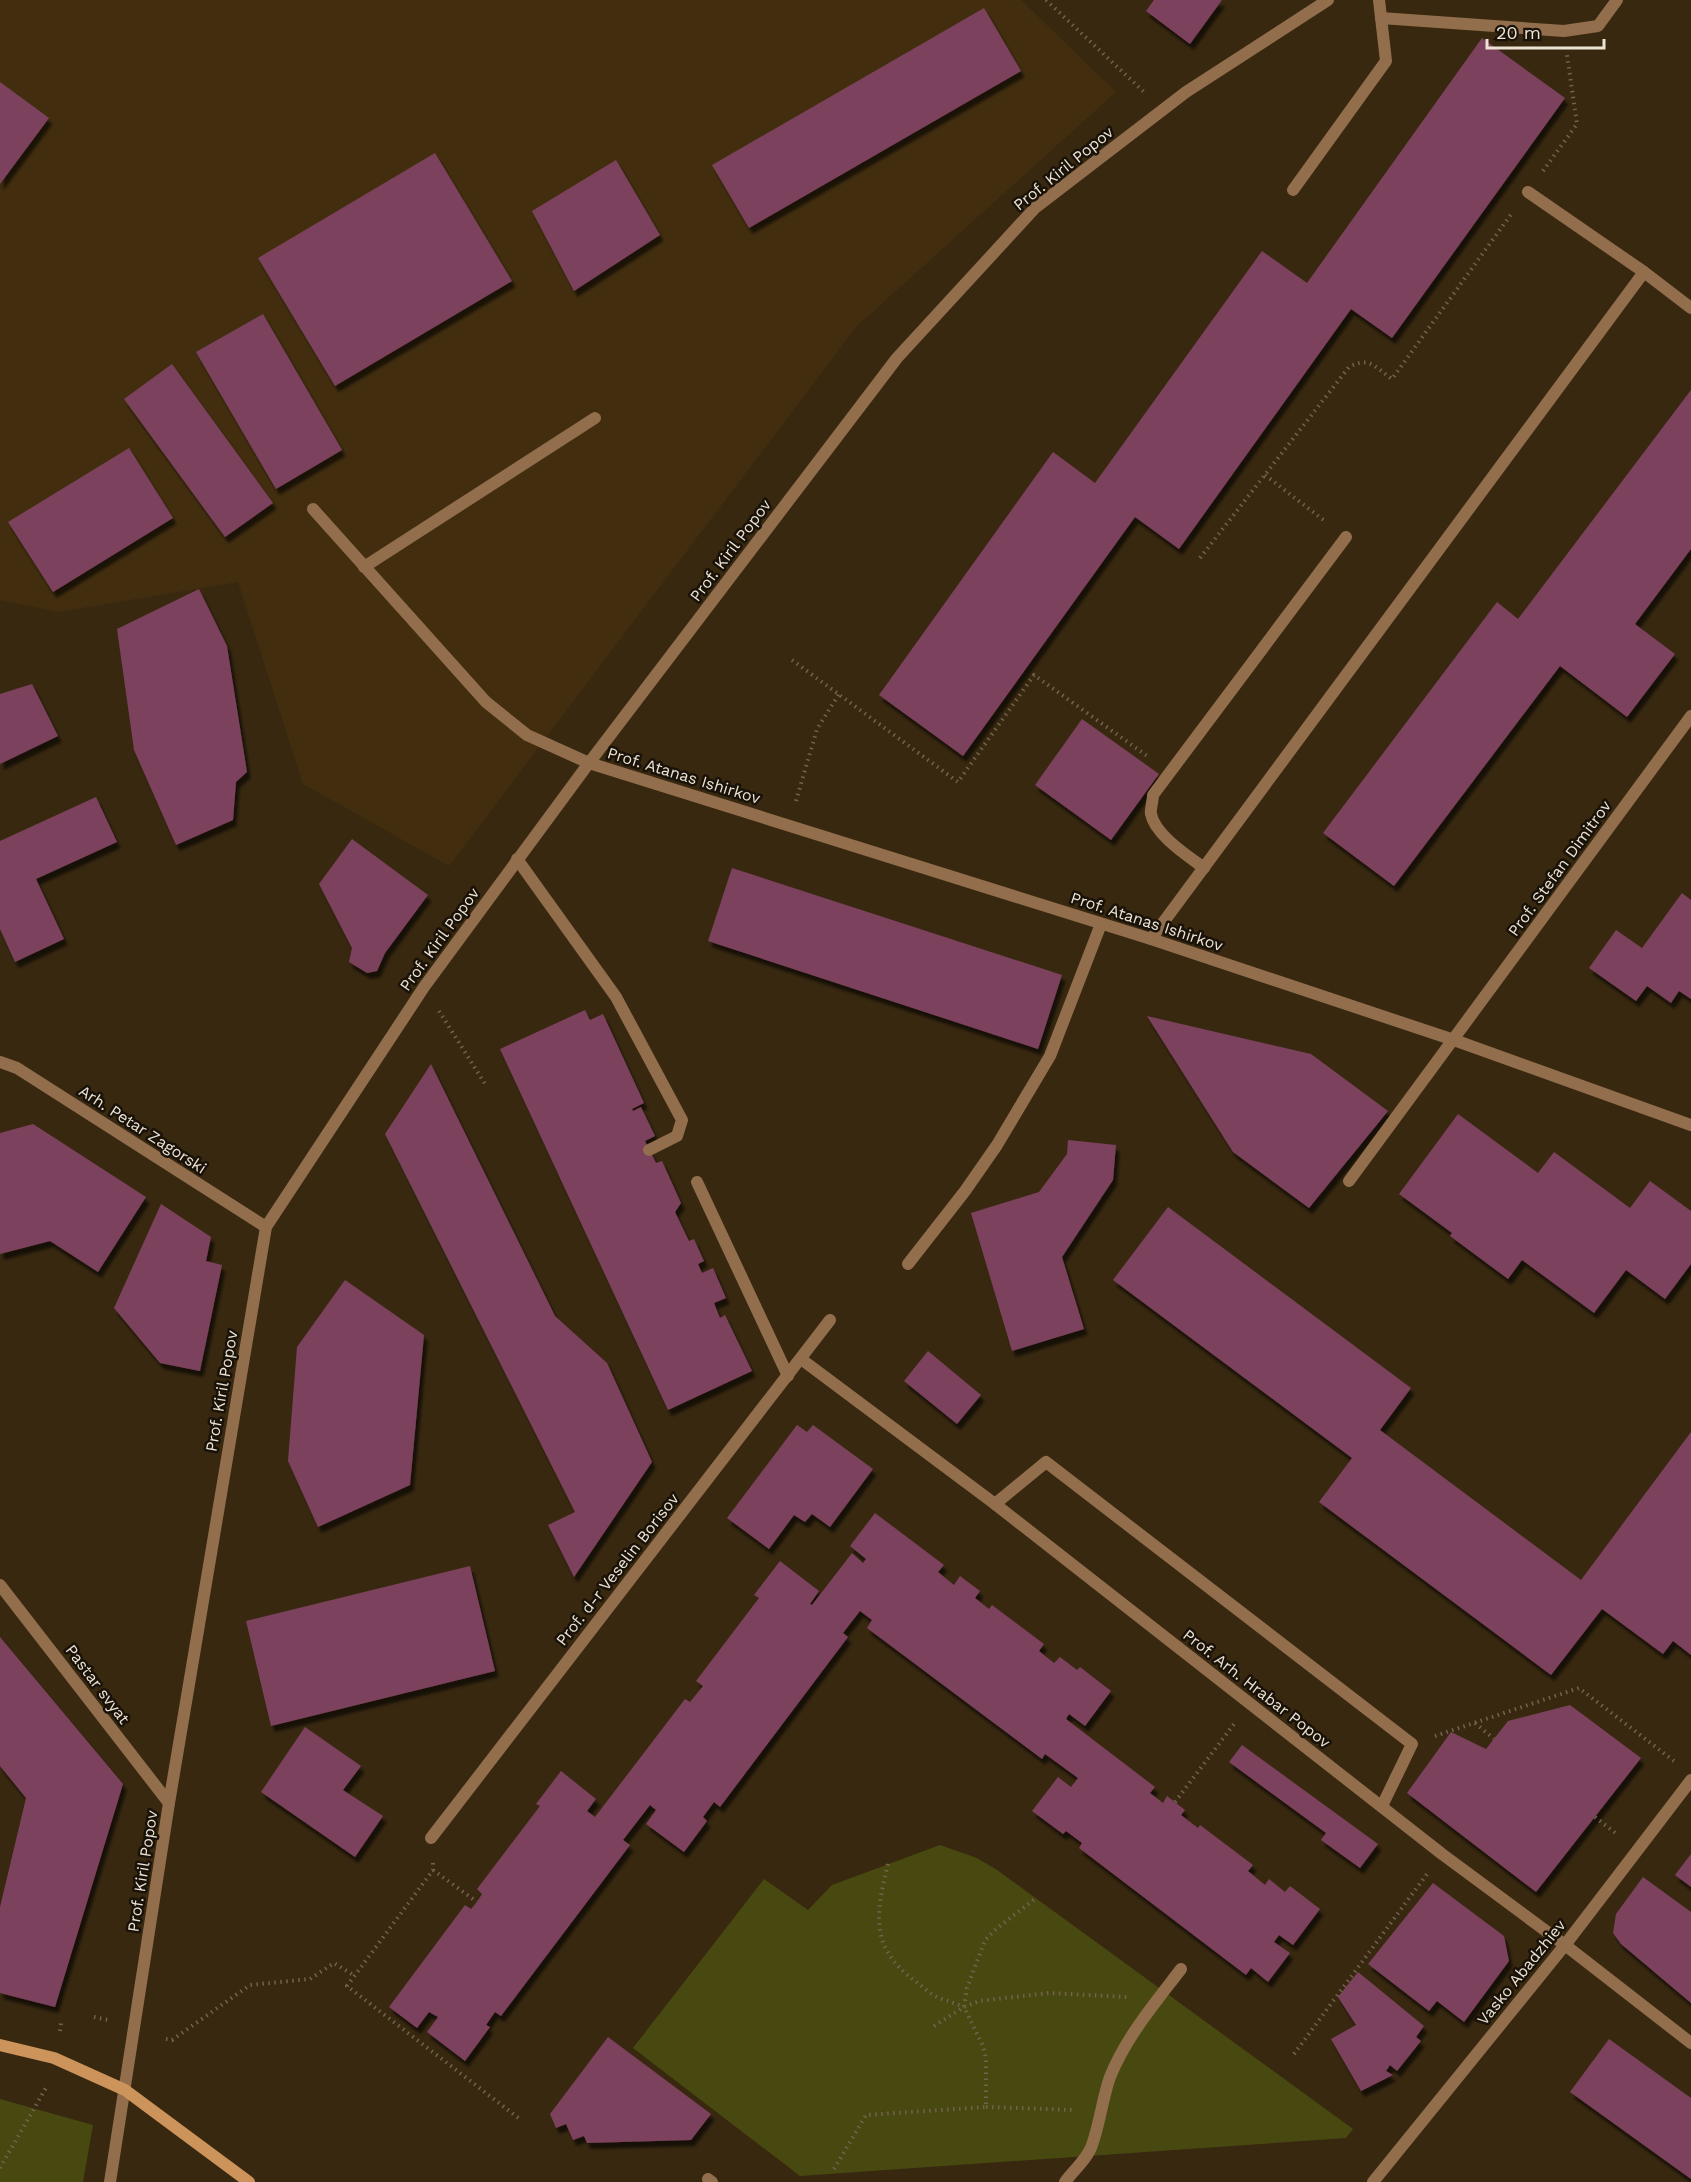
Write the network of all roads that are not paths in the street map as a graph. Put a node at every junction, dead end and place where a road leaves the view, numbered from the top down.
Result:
1 (1328, 0) edge
2 (1379, 0) edge
3 (1617, 0) edge
4 (1381, 18) junction
5 (1293, 190) dead end
6 (1528, 192) road end
7 (1644, 272) junction
8 (1691, 308) edge
9 (595, 418) dead end
10 (313, 509) dead end
11 (1346, 537) road end
12 (364, 567) junction
13 (1691, 716) edge
14 (589, 763) junction
15 (517, 860) junction
16 (1203, 868) junction
17 (1101, 924) junction
18 (1150, 939) junction
19 (1454, 1040) junction
20 (0, 1062) edge
21 (1691, 1125) edge
22 (649, 1150) dead end
23 (1349, 1181) dead end
24 (697, 1182) dead end
25 (266, 1227) junction
26 (909, 1264) dead end
27 (830, 1320) dead end
28 (801, 1359) junction
29 (788, 1376) junction
30 (995, 1504) junction
31 (0, 1585) edge
32 (1691, 1780) edge
33 (169, 1803) junction
34 (1382, 1806) junction
35 (431, 1838) dead end
36 (1565, 1945) junction
37 (1181, 1969) dead end
38 (1691, 2043) edge
39 (0, 2045) edge
40 (125, 2090) junction
41 (110, 2182) edge
42 (249, 2182) edge
43 (1065, 2182) edge
44 (1373, 2182) edge

1 - 14 street, Prof. Kiril Popov
2 - 4 street
3 - 4 street
4 - 5 street
6 - 7 street
7 - 8 street
7 - 16 street
9 - 12 street
10 - 12 street, Prof. Atanas Ishirkov
11 - 16 street
12 - 14 street, Prof. Atanas Ishirkov
13 - 19 street, Prof. Stefan Dimitrov
14 - 15 street, Prof. Kiril Popov
14 - 17 street, Prof. Atanas Ishirkov
15 - 22 street
15 - 25 street, Prof. Kiril Popov
16 - 18 street
17 - 18 street, Prof. Atanas Ishirkov
17 - 26 street
18 - 19 street, Prof. Atanas Ishirkov
19 - 21 street, Prof. Atanas Ishirkov
19 - 23 street, Prof. Stefan Dimitrov
20 - 25 street, Arh. Petar Zagorski
24 - 29 street
25 - 33 street, Prof. Kiril Popov
27 - 28 street, Prof. d-r Veselin Borisov
28 - 29 street, Prof. d-r Veselin Borisov
28 - 30 street, Prof. Arh. Hrabar Popov
29 - 35 street, Prof. d-r Veselin Borisov
30 - 34 street, Prof. Arh. Hrabar Popov
30 - 34 street
31 - 33 street, Pastar svyat
32 - 36 street, Vasko Abadzhiev
33 - 40 street, Prof. Kiril Popov
34 - 36 street, Prof. Arh. Hrabar Popov
36 - 38 street, Prof. Arh. Hrabar Popov
36 - 44 street, Vasko Abadzhiev
37 - 43 street
39 - 40 street
40 - 41 street, Prof. Kiril Popov
40 - 42 street

